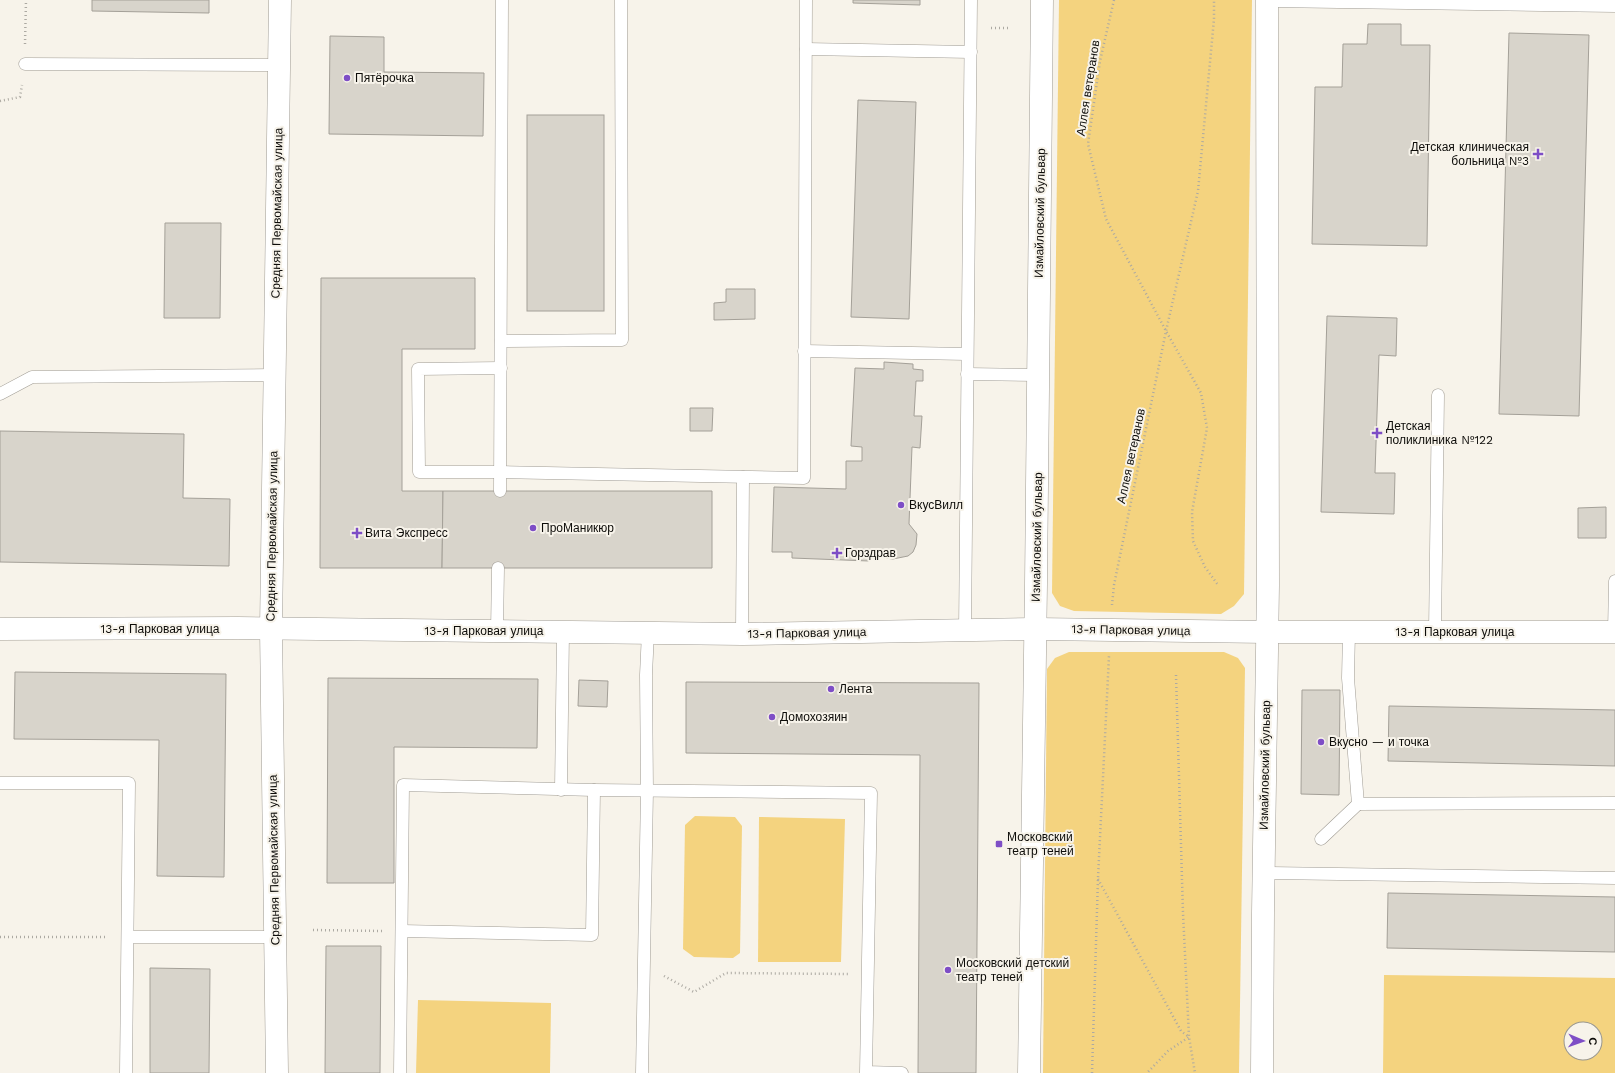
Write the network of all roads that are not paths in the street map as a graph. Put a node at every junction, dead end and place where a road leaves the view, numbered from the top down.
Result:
1 (280, 0) edge
2 (502, 0) edge
3 (621, 0) edge
4 (806, 0) edge
5 (971, 0) edge
6 (1042, 0) edge
7 (1267, 1) edge
8 (1615, 6) edge
9 (806, 49) junction
10 (971, 52) junction
11 (25, 64) dead end
12 (280, 65) junction
13 (500, 341) junction
14 (804, 351) junction
15 (967, 354) junction
16 (500, 368) junction
17 (967, 374) junction
18 (274, 375) junction
19 (1038, 375) junction
20 (0, 394) edge
21 (1438, 395) dead end
22 (500, 472) junction
23 (743, 477) junction
24 (500, 491) dead end
25 (498, 568) dead end
26 (1615, 581) edge
27 (0, 629) edge
28 (271, 629) junction
29 (1036, 629) junction
30 (498, 631) junction
31 (965, 631) junction
32 (563, 632) junction
33 (648, 632) junction
34 (1267, 632) junction
35 (1349, 632) junction
36 (1435, 632) junction
37 (1615, 632) edge
38 (742, 634) junction
39 (0, 783) edge
40 (561, 790) junction
41 (594, 790) junction
42 (647, 791) junction
43 (1358, 804) junction
44 (1615, 804) edge
45 (1321, 839) dead end
46 (1264, 872) junction
47 (1615, 878) edge
48 (402, 931) junction
49 (128, 937) junction
50 (276, 937) junction
51 (126, 1073) edge
52 (276, 1073) edge
53 (400, 1073) edge
54 (642, 1073) edge
55 (866, 1073) edge
56 (902, 1073) edge
57 (1029, 1073) edge
58 (1262, 1073) edge

1 - 12 street, Средняя Первомайская улица
2 - 13 lane
3 - 13 lane
4 - 9 lane
5 - 10 lane
6 - 19 street, Измайловский бульвар
7 - 8 lane
7 - 34 street, Измайловский бульвар
9 - 10 lane
9 - 14 lane
10 - 15 lane
11 - 12 lane
12 - 18 street, Средняя Первомайская улица
13 - 16 lane
14 - 15 lane
14 - 23 lane
15 - 17 lane
16 - 22 lane
16 - 22 lane
17 - 19 lane
17 - 31 lane
18 - 20 lane
18 - 28 street, Средняя Первомайская улица
19 - 29 street, Измайловский бульвар
21 - 36 lane
22 - 23 lane
22 - 24 lane
23 - 38 lane
25 - 30 lane
26 - 37 lane
27 - 28 street, 13-я Парковая улица
28 - 30 street, 13-я Парковая улица
28 - 50 street, Средняя Первомайская улица
29 - 31 street, 13-я Парковая улица
29 - 34 street, 13-я Парковая улица
29 - 57 street, Измайловский бульвар
30 - 32 street, 13-я Парковая улица
31 - 38 street, 13-я Парковая улица
32 - 33 street, 13-я Парковая улица
32 - 40 lane
33 - 38 street, 13-я Парковая улица
33 - 42 lane
34 - 35 street, 13-я Парковая улица
34 - 46 street, Измайловский бульвар
35 - 36 street, 13-я Парковая улица
35 - 43 lane
36 - 37 street, 13-я Парковая улица
39 - 49 lane
40 - 41 lane
40 - 48 lane
41 - 42 lane
41 - 48 lane
42 - 54 lane
42 - 55 lane
43 - 44 lane
43 - 45 lane
46 - 47 lane
46 - 58 street, Измайловский бульвар
48 - 53 lane
49 - 50 lane
49 - 51 lane
50 - 52 street, Средняя Первомайская улица
55 - 56 lane

